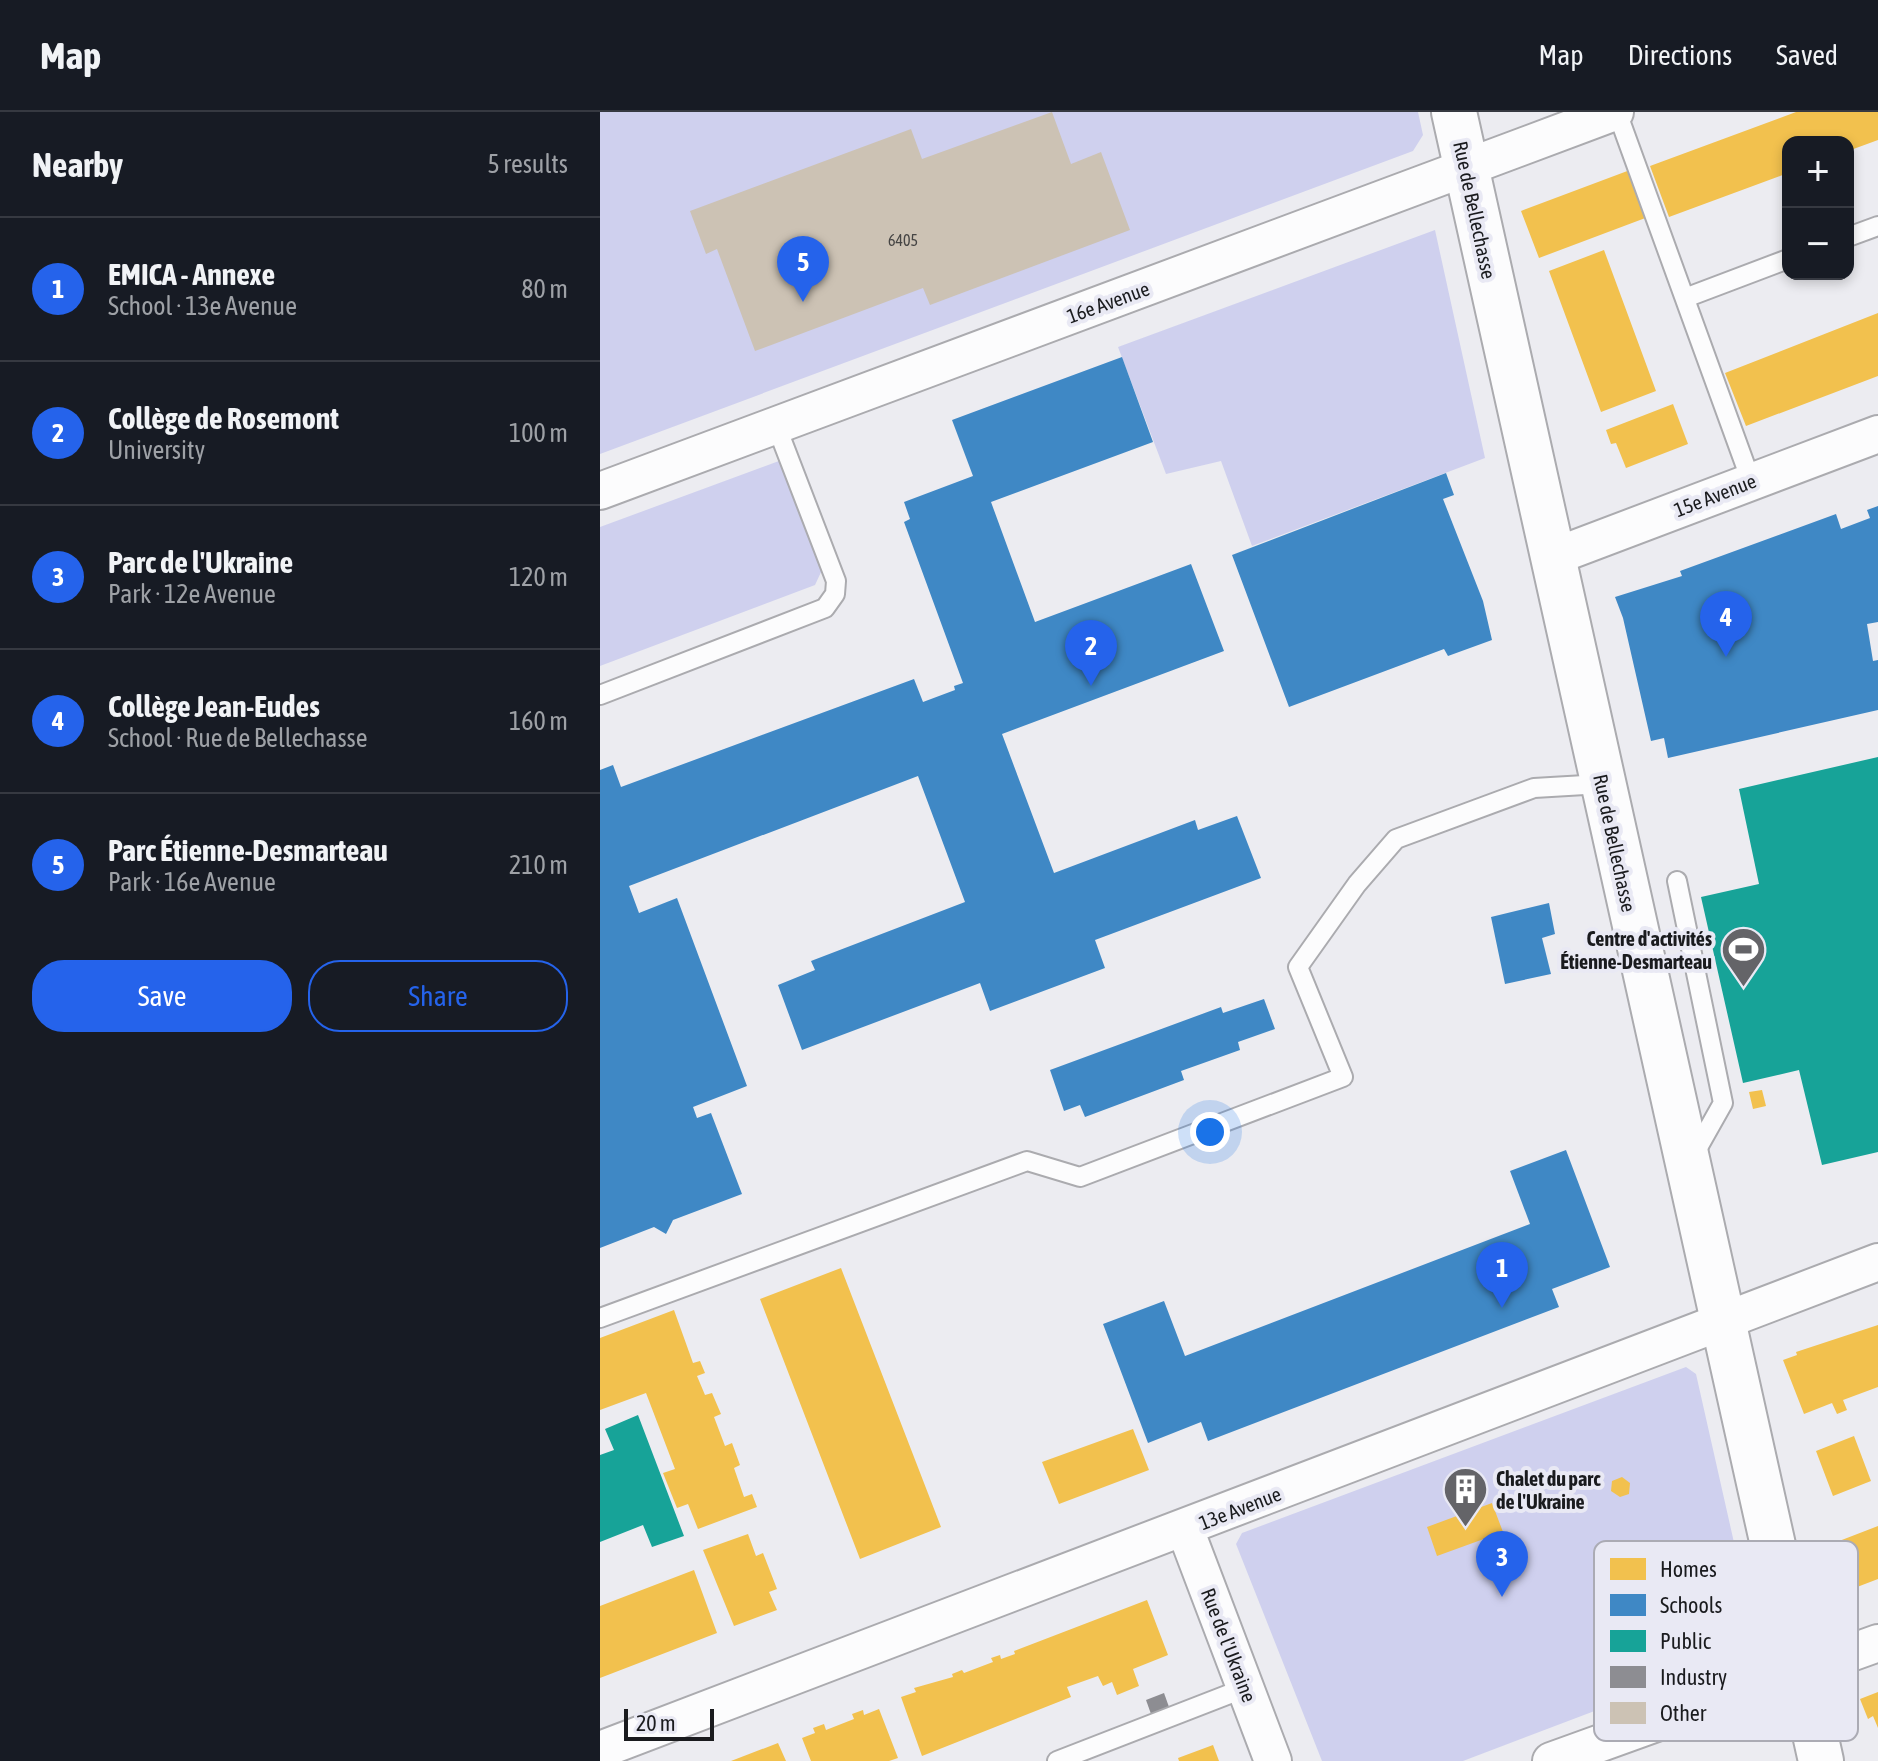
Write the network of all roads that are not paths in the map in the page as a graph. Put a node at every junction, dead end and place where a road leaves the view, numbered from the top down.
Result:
1 (1454, 112) edge
2 (1616, 112) edge
3 (1466, 170) junction
4 (1878, 226) edge
5 (1854, 235) edge
6 (1782, 261) edge
7 (1685, 298) junction
8 (776, 425) junction
9 (1878, 434) edge
10 (1751, 481) junction
11 (600, 491) edge
12 (1553, 557) junction
13 (600, 695) edge
14 (1602, 784) junction
15 (1677, 881) dead end
16 (1686, 1169) junction
17 (1878, 1262) edge
18 (600, 1318) edge
19 (1723, 1320) junction
20 (1185, 1529) junction
21 (1774, 1541) edge
22 (1878, 1643) edge
23 (1858, 1650) edge
24 (1245, 1688) junction
25 (1606, 1741) edge
26 (1817, 1741) edge
27 (600, 1750) edge
28 (1057, 1761) edge
29 (1273, 1761) edge
30 (1551, 1761) edge
31 (1821, 1761) edge

1 - 3 street, Rue de Bellechasse
2 - 3 street, 16e Avenue
2 - 7 lane
3 - 8 street, 16e Avenue
3 - 12 street, Rue de Bellechasse
4 - 5 lane
6 - 7 lane
7 - 10 lane
8 - 11 street, 16e Avenue
8 - 13 lane
9 - 10 street, 15e Avenue
10 - 12 street, 15e Avenue
12 - 14 street, Rue de Bellechasse
14 - 16 street, Rue de Bellechasse
14 - 18 lane
15 - 16 lane
16 - 19 street, Rue de Bellechasse
17 - 19 street, 13e Avenue
19 - 20 street, 13e Avenue
19 - 21 street, Rue de Bellechasse
20 - 24 street, Rue de l'Ukraine
20 - 27 street, 13e Avenue
22 - 23 street
24 - 28 lane
24 - 29 street, Rue de l'Ukraine
25 - 30 street
26 - 31 street, Rue de Bellechasse

